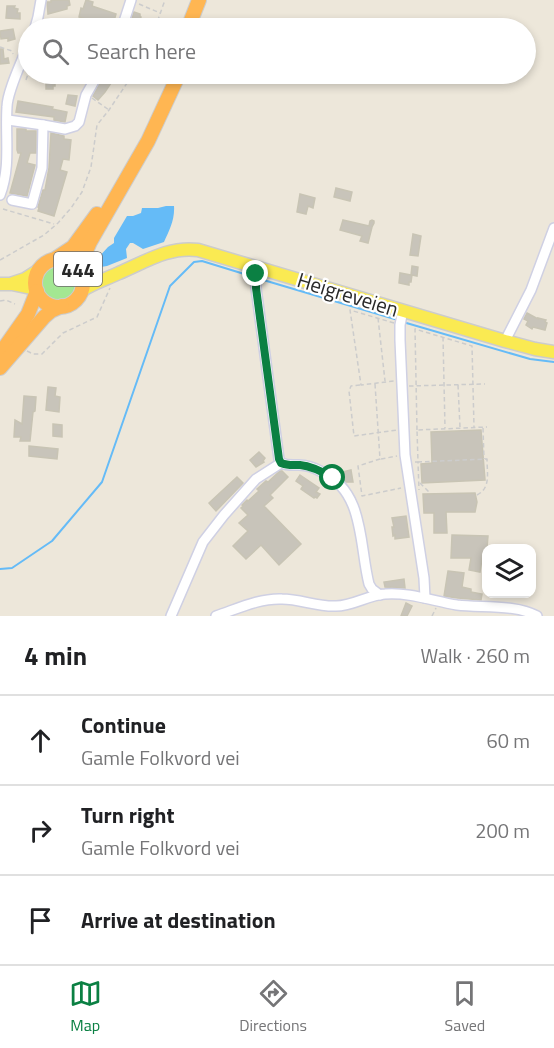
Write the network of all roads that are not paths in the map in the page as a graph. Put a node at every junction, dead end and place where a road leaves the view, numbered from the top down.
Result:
1 (30, 0) edge
2 (199, 0) edge
3 (208, 0) edge
4 (131, 1) edge
5 (40, 3) edge
6 (37, 18) edge
7 (125, 18) edge
8 (192, 18) edge
9 (202, 18) edge
10 (18, 69) edge
11 (92, 84) edge
12 (165, 84) edge
13 (174, 84) edge
14 (3, 105) edge
15 (8, 120) junction
16 (43, 125) junction
17 (3, 167) edge
18 (0, 195) edge
19 (12, 200) dead end
20 (554, 228) edge
21 (55, 259) junction
22 (39, 270) junction
23 (81, 274) junction
24 (257, 274) junction
25 (110, 281) junction
26 (6, 284) edge
27 (36, 290) junction
28 (81, 291) junction
29 (62, 306) junction
30 (401, 317) junction
31 (506, 341) junction
32 (554, 352) edge
33 (0, 354) edge
34 (0, 368) edge
35 (281, 463) junction
36 (380, 595) junction
37 (425, 598) junction
38 (171, 616) edge
39 (216, 616) edge
40 (537, 616) edge

1 - 5 street
2 - 8 highway
3 - 9 highway
4 - 7 street
5 - 6 street
10 - 14 street
11 - 16 street
12 - 21 highway, 444
13 - 23 highway, 444
14 - 15 street
15 - 16 street
15 - 17 street
16 - 19 street
17 - 18 street
20 - 31 street
21 - 22 highway, 444
21 - 23 highway, 444
22 - 26 main road
22 - 27 highway, 444
23 - 25 main road, Heigreveien
23 - 28 highway, 444
24 - 25 main road, Heigreveien
24 - 30 main road, Heigreveien
24 - 35 street
25 - 28 main road, Heigreveien
26 - 27 main road
27 - 29 highway, 444
27 - 33 highway, 444
28 - 29 highway, 444
29 - 34 highway, 444
30 - 31 main road, Heigreveien
30 - 37 street
31 - 32 main road, Heigreveien
35 - 36 street
35 - 38 street
36 - 37 street
36 - 39 street
37 - 40 street

